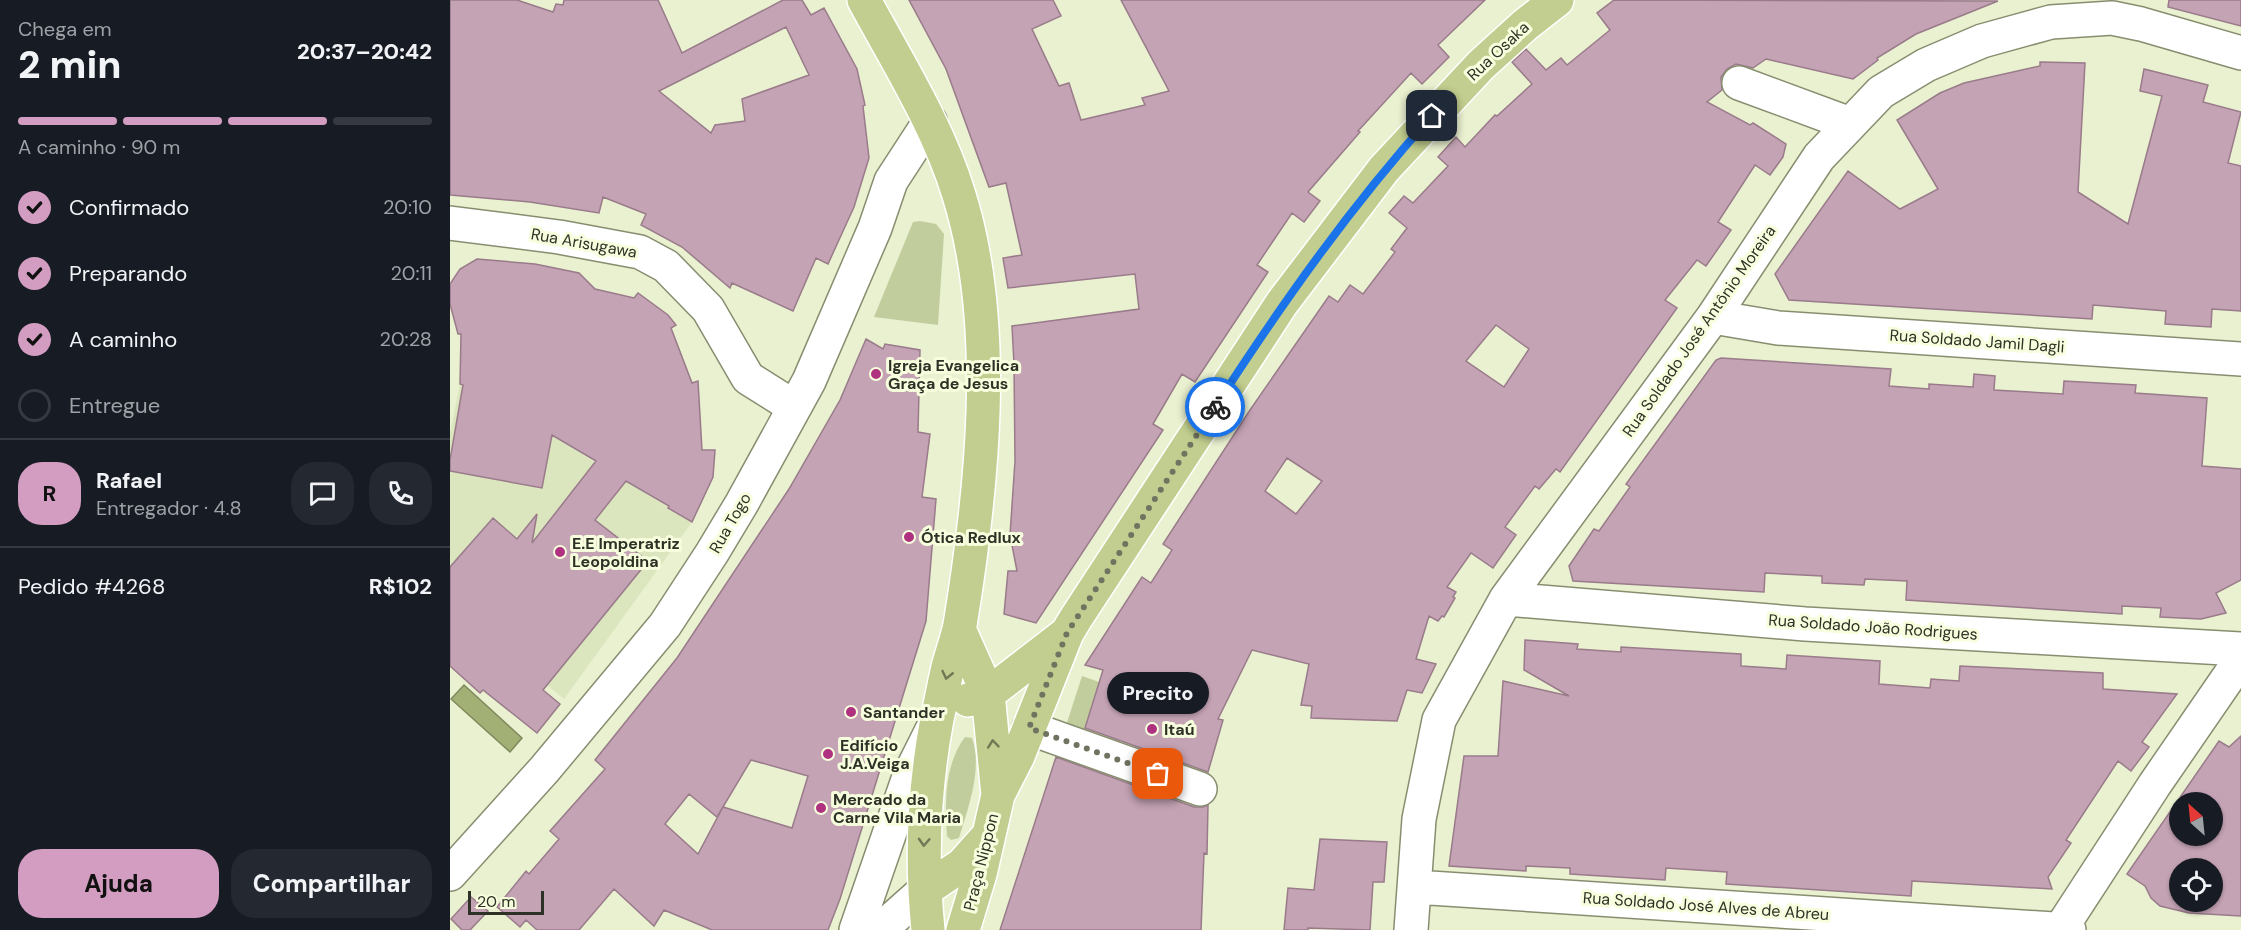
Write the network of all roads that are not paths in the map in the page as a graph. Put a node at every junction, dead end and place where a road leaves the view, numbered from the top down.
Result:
1 (864, 0) edge
2 (1557, 0) edge
3 (2108, 9) edge
4 (2241, 53) edge
5 (1739, 83) dead end
6 (930, 121) junction
7 (1850, 124) junction
8 (450, 223) edge
9 (1713, 317) junction
10 (2241, 359) edge
11 (794, 407) junction
12 (1506, 599) junction
13 (959, 629) junction
14 (1067, 633) junction
15 (2241, 649) edge
16 (2241, 659) edge
17 (988, 694) junction
18 (937, 721) junction
19 (1029, 728) junction
20 (1200, 789) dead end
21 (998, 795) junction
22 (990, 833) junction
23 (450, 874) edge
24 (1415, 887) junction
25 (925, 890) junction
26 (856, 930) edge
27 (880, 930) edge
28 (928, 930) edge
29 (963, 930) edge
30 (1411, 930) edge
31 (2060, 930) edge
32 (2069, 930) edge

1 - 6 main road
2 - 14 main road, Rua Osaka
3 - 4 street, Rua Soldado José Antônio Moreira
3 - 7 street, Rua Soldado José Antônio Moreira
5 - 7 street
6 - 11 street, Rua Togo
6 - 13 main road
7 - 9 street, Rua Soldado José Antônio Moreira
8 - 11 street, Rua Arisugawa
9 - 10 street, Rua Soldado Jamil Dagli
9 - 12 street, Rua Soldado José Antônio Moreira
11 - 23 street, Rua Togo
12 - 15 street, Rua Soldado João Rodrigues
12 - 24 street, Rua Soldado José Antônio Moreira
13 - 17 main road, Praça Nippon
13 -> 18 main road
14 - 17 main road
14 - 19 main road, Praça Nippon
16 - 31 street
17 - 18 main road
21 -> 17 main road, Praça Nippon
18 -> 25 main road
18 - 26 street
19 - 20 street
19 - 21 main road, Praça Nippon
21 - 22 main road, Praça Nippon
22 - 25 main road
22 - 29 main road, Praça Nippon
24 - 30 street, Rua Soldado José Antônio Moreira
24 - 31 street, Rua Soldado José Alves de Abreu
25 - 27 street
25 - 28 main road
31 - 32 street, Rua Soldado José Alves de Abreu

